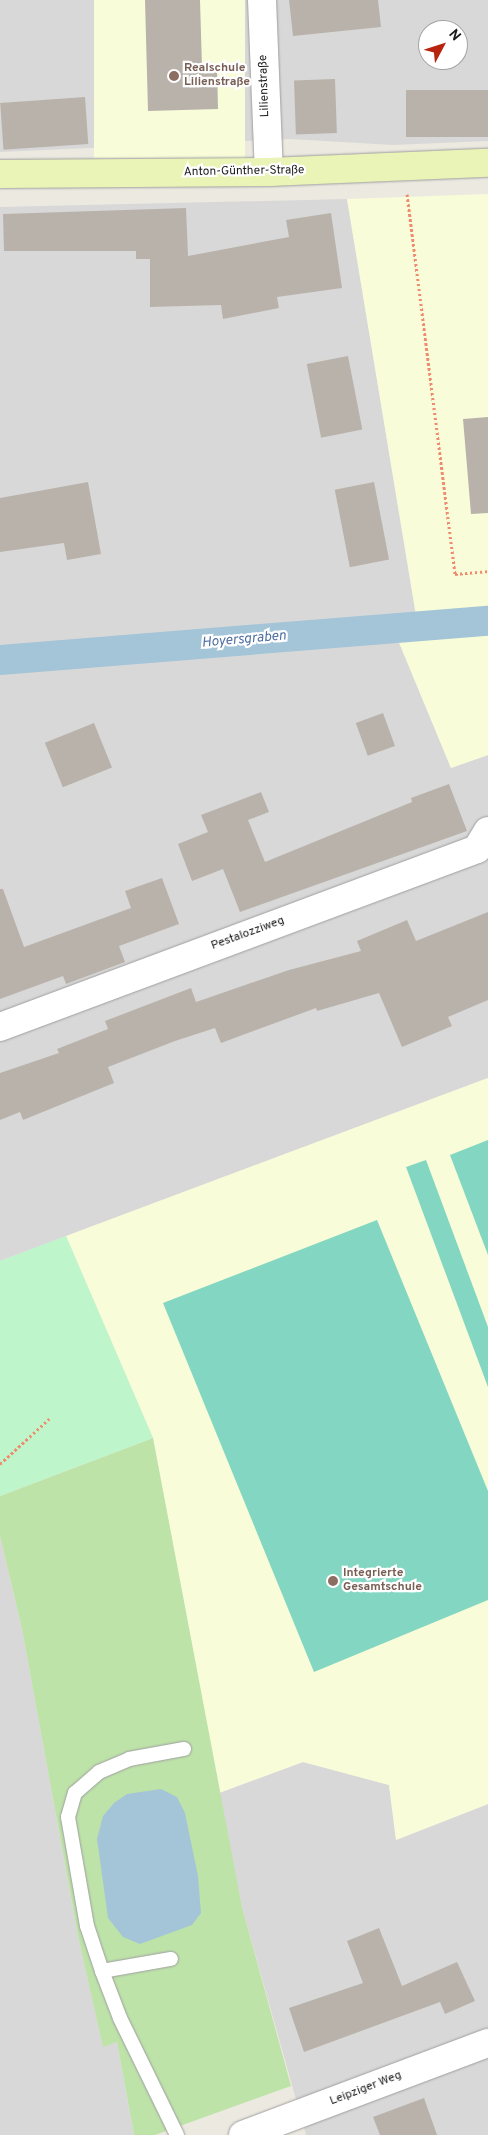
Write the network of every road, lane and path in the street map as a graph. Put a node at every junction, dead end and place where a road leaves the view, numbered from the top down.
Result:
1 (262, 0) edge
2 (488, 164) edge
3 (403, 166) junction
4 (269, 172) junction
5 (0, 174) edge
6 (488, 571) edge
7 (488, 831) edge
8 (0, 1026) edge
9 (49, 1420) dead end
10 (0, 1464) edge
11 (184, 1749) dead end
12 (171, 1959) dead end
13 (102, 1971) junction
14 (488, 2043) edge
15 (177, 2135) edge
16 (243, 2135) edge

1 - 4 street, Lilienstraße
2 - 3 main road, Anton-Günther-Straße
3 - 4 main road, Anton-Günther-Straße
3 - 6 path
4 - 5 main road, Anton-Günther-Straße
7 - 8 street, Pestalozziweg
9 - 10 path
11 - 13 lane
12 - 13 lane
13 - 15 lane
14 - 16 street, Leipziger Weg

